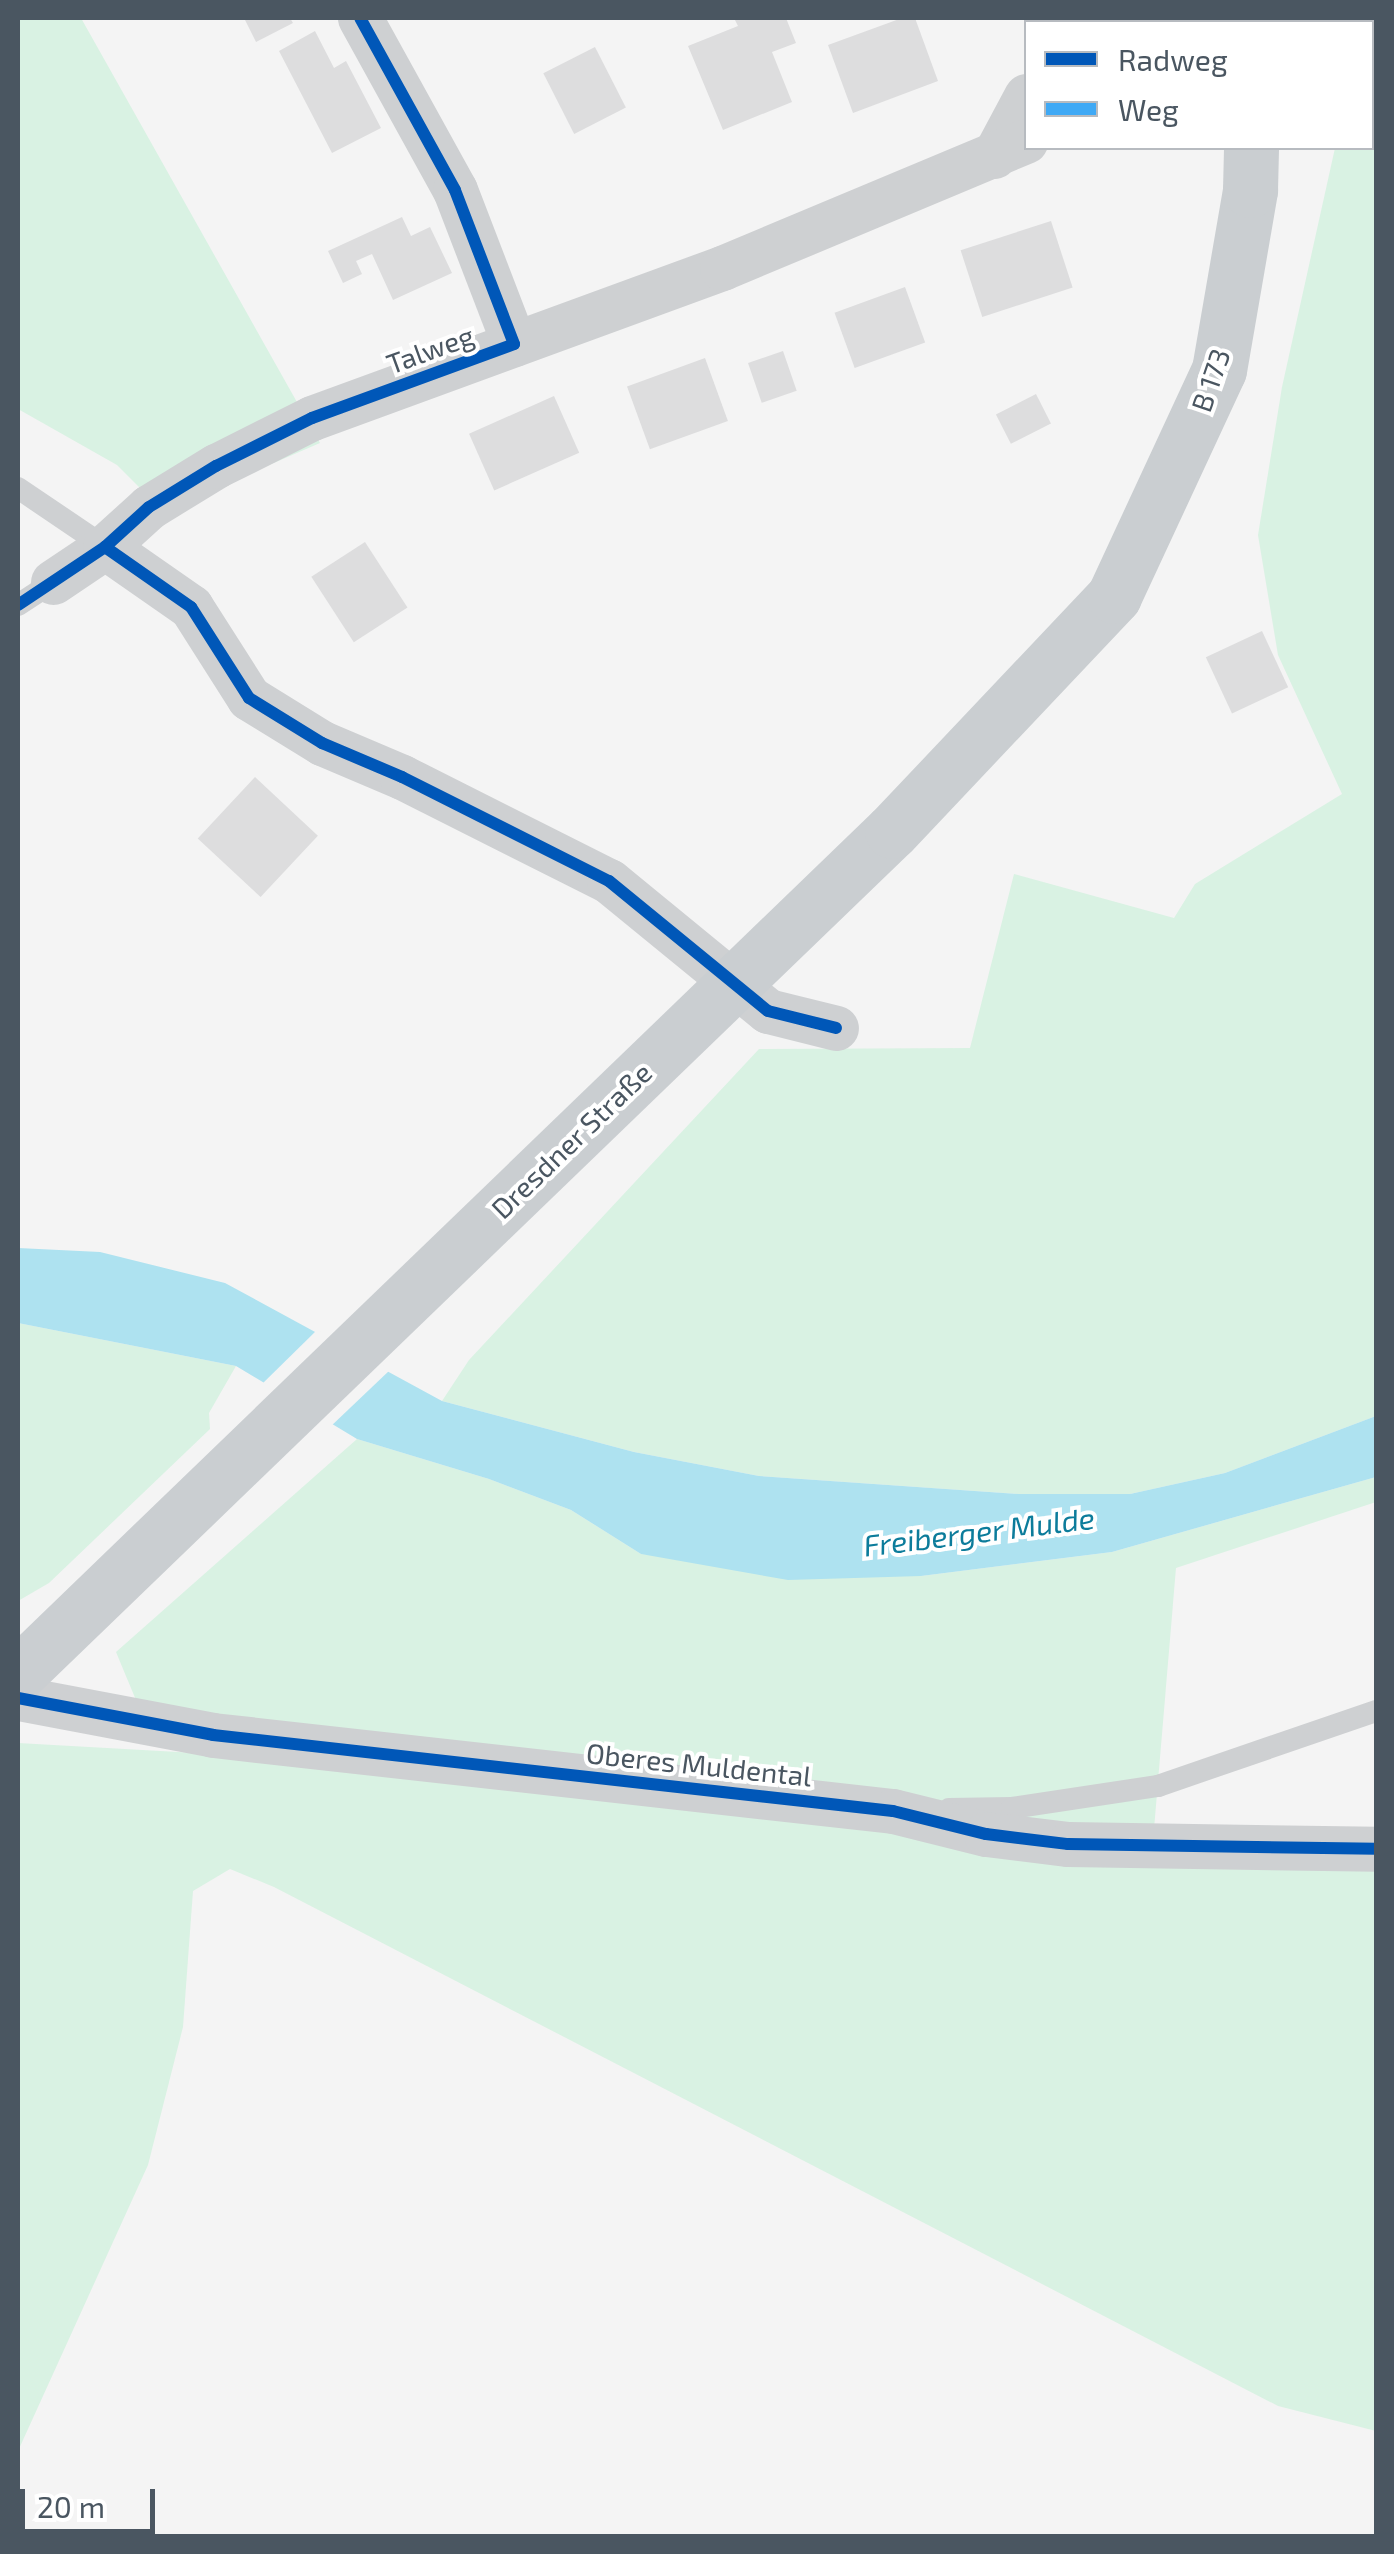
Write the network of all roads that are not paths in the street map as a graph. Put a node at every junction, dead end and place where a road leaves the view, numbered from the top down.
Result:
1 (360, 18) edge
2 (1024, 102) edge
3 (1010, 148) edge
4 (1252, 150) edge
5 (514, 344) junction
6 (18, 488) edge
7 (105, 547) junction
8 (36, 594) edge
9 (1114, 596) joint
10 (836, 1028) dead end
11 (18, 1674) edge
12 (18, 1698) edge
13 (1376, 1711) edge
14 (894, 1810) junction
15 (1376, 1849) edge

1 - 5 street, Talweg
2 - 3 street, Talweg
3 - 5 street, Talweg
4 - 9 main road, B 173 / B 173
5 - 7 street, Talweg
6 - 7 lane
7 - 8 street, Talweg
7 - 10 street
9 - 11 main road, Dresdner Straße / B 173
12 - 14 street, Oberes Muldental
13 - 14 lane
14 - 15 street, Oberes Muldental

